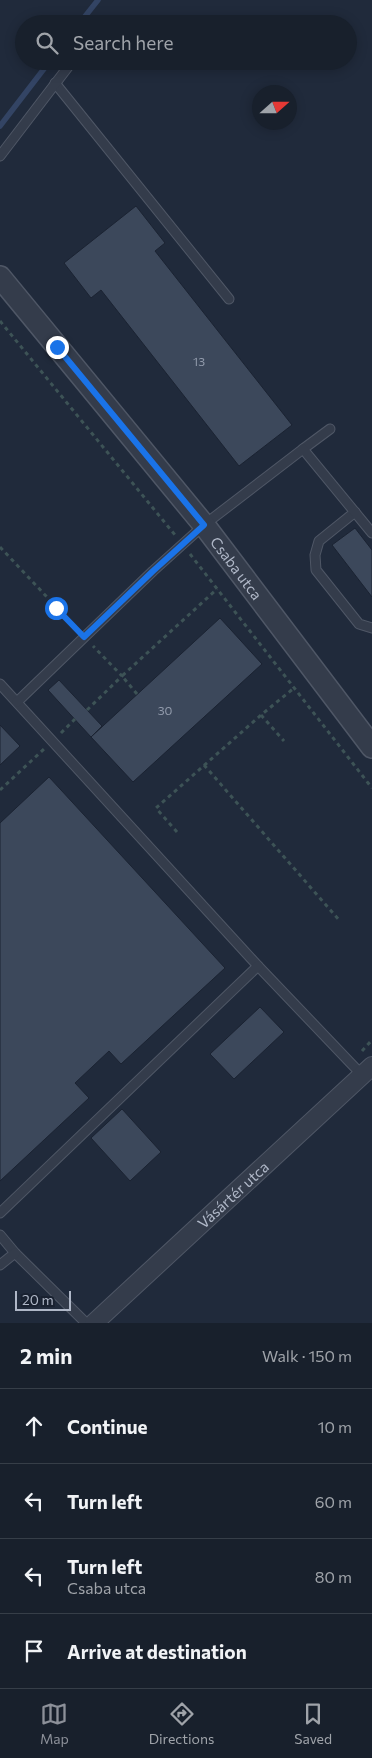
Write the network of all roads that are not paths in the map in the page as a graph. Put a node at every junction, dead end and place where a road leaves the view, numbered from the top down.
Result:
1 (66, 70) edge
2 (55, 83) junction
3 (0, 156) edge
4 (0, 277) edge
5 (229, 300) dead end
6 (330, 429) dead end
7 (303, 449) junction
8 (355, 512) junction
9 (204, 525) junction
10 (372, 533) edge
11 (372, 628) edge
12 (0, 684) edge
13 (17, 702) junction
14 (372, 747) edge
15 (258, 966) junction
16 (367, 1071) edge
17 (0, 1213) edge
18 (0, 1235) edge
19 (15, 1253) junction
20 (0, 1265) edge
21 (86, 1323) edge
22 (94, 1323) edge

1 - 2 lane
2 - 3 lane
2 - 5 lane
4 - 9 street, Csaba utca
6 - 7 lane
7 - 8 lane
7 - 9 lane
8 - 10 lane
8 - 11 lane
9 - 13 lane
9 - 14 street, Csaba utca
12 - 13 lane
13 - 15 lane
15 - 16 lane
15 - 17 lane
16 - 22 street, Vásártér utca
18 - 19 lane
19 - 20 lane
19 - 21 lane

